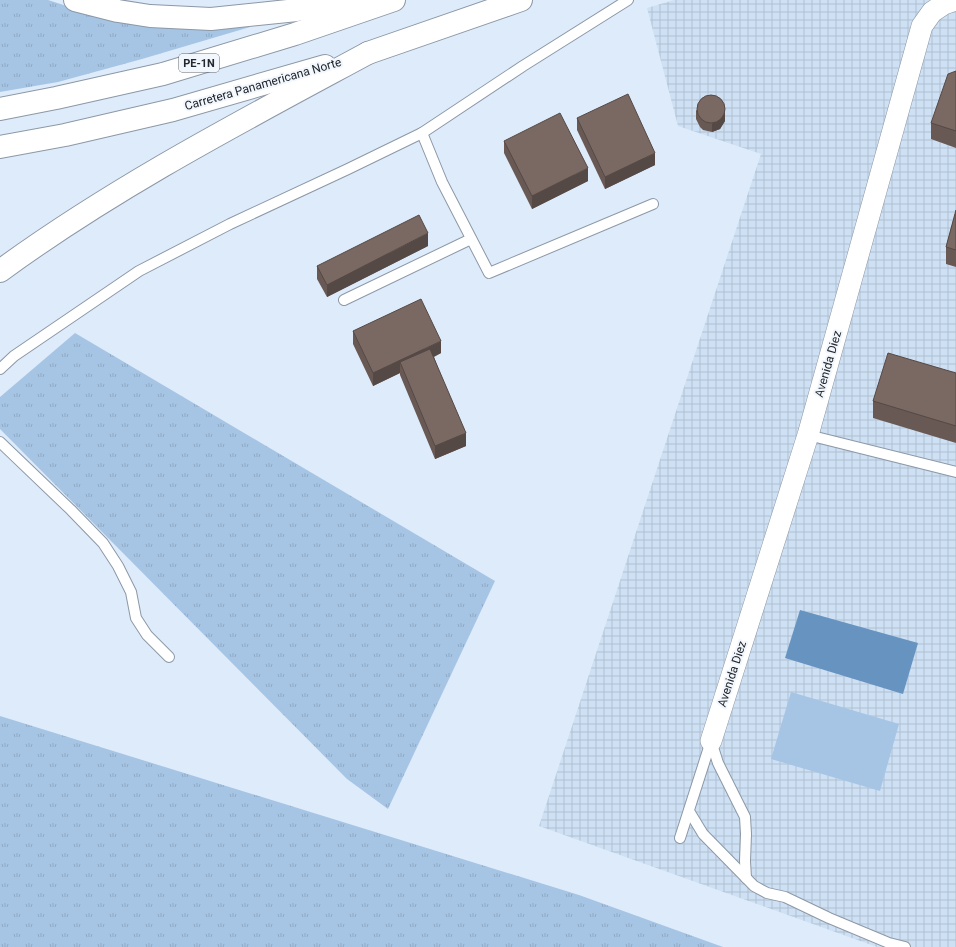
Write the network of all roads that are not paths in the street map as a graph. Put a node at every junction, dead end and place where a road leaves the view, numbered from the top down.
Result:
1 (75, 0) edge
2 (361, 0) edge
3 (394, 0) edge
4 (521, 0) edge
5 (628, 0) edge
6 (956, 0) edge
7 (368, 53) junction
8 (0, 109) edge
9 (422, 133) junction
10 (0, 147) edge
11 (652, 204) dead end
12 (471, 239) junction
13 (0, 271) edge
14 (344, 300) dead end
15 (0, 369) edge
16 (808, 435) junction
17 (0, 442) edge
18 (956, 472) edge
19 (169, 657) dead end
20 (711, 741) junction
21 (689, 811) junction
22 (680, 838) dead end
23 (746, 878) junction
24 (905, 947) edge

1 - 2 highway
3 - 8 highway, PE-1N
4 - 7 highway, Carretera Panamericana Norte
5 - 9 lane
6 - 16 street, Avenida Diez
7 - 10 highway, Carretera Panamericana Norte
7 - 13 highway
9 - 12 lane
9 - 15 lane
11 - 12 lane
12 - 14 lane
16 - 18 lane
16 - 20 street, Avenida Diez
17 - 19 lane
20 - 21 lane
20 - 23 lane
21 - 22 lane
21 - 23 lane
23 - 24 lane

